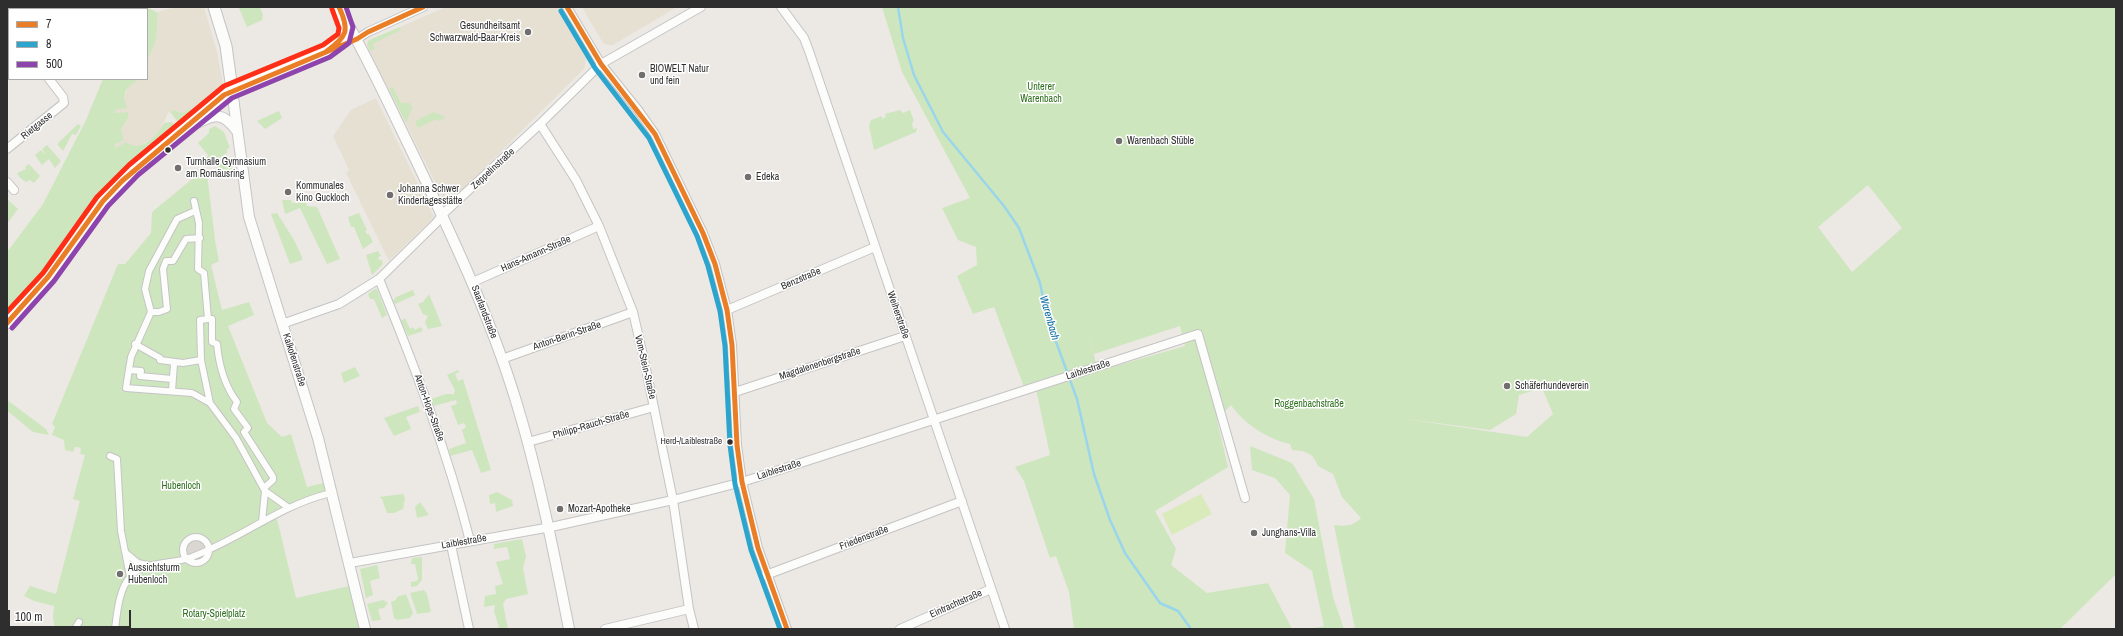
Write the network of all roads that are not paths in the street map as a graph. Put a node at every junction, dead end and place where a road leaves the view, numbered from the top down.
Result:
1 (214, 7) edge
2 (423, 7) edge
3 (567, 7) edge
4 (701, 7) edge
5 (781, 7) edge
6 (341, 11) edge
7 (357, 39) junction
8 (327, 51) junction
9 (601, 64) junction
10 (50, 80) edge
11 (232, 90) junction
12 (540, 124) junction
13 (189, 126) junction
14 (237, 130) junction
15 (7, 149) edge
16 (7, 182) edge
17 (14, 190) dead end
18 (194, 201) dead end
19 (195, 211) junction
20 (443, 217) junction
21 (599, 226) junction
22 (200, 238) junction
23 (875, 247) junction
24 (379, 278) junction
25 (473, 282) junction
26 (727, 310) junction
27 (151, 312) junction
28 (633, 312) junction
29 (208, 319) junction
30 (7, 323) edge
31 (282, 324) junction
32 (905, 336) junction
33 (135, 344) junction
34 (502, 359) junction
35 (200, 360) junction
36 (174, 364) junction
37 (129, 370) junction
38 (172, 379) junction
39 (172, 391) junction
40 (735, 392) junction
41 (210, 403) junction
42 (654, 407) junction
43 (933, 419) junction
44 (528, 442) junction
45 (110, 456) dead end
46 (742, 482) junction
47 (265, 490) junction
48 (327, 494) dead end
49 (1245, 498) dead end
50 (673, 500) junction
51 (962, 502) junction
52 (289, 508) junction
53 (262, 522) junction
54 (548, 528) junction
55 (470, 541) junction
56 (452, 544) junction
57 (209, 550) junction
58 (126, 552) junction
59 (188, 559) junction
60 (350, 563) junction
61 (148, 565) junction
62 (766, 575) junction
63 (130, 577) junction
64 (991, 589) junction
65 (689, 609) junction
66 (115, 629) edge
67 (365, 629) edge
68 (469, 629) edge
69 (569, 629) edge
70 (605, 629) edge
71 (694, 629) edge
72 (787, 629) edge
73 (900, 629) edge
74 (1005, 629) edge

1 - 11 main road
2 - 7 street
3 - 9 street
4 - 9 street, Zeppelinstraße
5 - 23 street, Weiherstraße
6 - 7 street, Saarlandstraße
6 - 8 main road
7 - 8 street
7 - 20 street, Saarlandstraße
8 - 11 main road
9 - 12 street, Zeppelinstraße
9 - 26 street
10 - 15 street, Rietgasse
11 - 13 main road
11 - 14 street, Kalkofenstraße
12 - 20 street, Zeppelinstraße
12 - 21 street, Vom-Stein-Straße
13 - 14 street
13 - 30 main road
14 - 31 street, Kalkofenstraße
16 - 17 street
18 - 19 street
19 - 22 street
19 - 27 street
20 - 24 street, Zeppelinstraße
20 - 25 street, Saarlandstraße
21 - 25 street, Hans-Amann-Straße
21 - 28 street, Vom-Stein-Straße
22 - 27 street
22 - 29 street
23 - 26 street, Benzstraße
23 - 32 street, Weiherstraße
24 - 31 street, Zeppelinstraße
24 - 55 street, Anton-Hops-Straße
25 - 34 street, Saarlandstraße
26 - 40 street
27 - 33 street
28 - 34 street, Anton-Berin-Straße
28 - 42 street, Vom-Stein-Straße
29 - 35 street
29 - 47 street
31 - 60 street, Kalkofenstraße
32 - 40 street, Magdalenenbergstraße
32 - 43 street, Weiherstraße
33 - 36 street
33 - 37 street
34 - 44 street, Saarlandstraße
35 - 36 street
35 - 41 street
36 - 38 street
37 - 38 street
37 - 39 street
38 - 39 street
39 - 41 street
40 - 46 street
41 - 47 street
42 - 44 street, Philipp-Rauch-Straße
42 - 50 street, Vom-Stein-Straße
43 - 46 street, Laiblestraße
43 - 49 street, Laiblestraße
43 - 51 street, Weiherstraße
44 - 54 street, Saarlandstraße
45 - 58 street
46 - 50 street, Laiblestraße
46 - 62 street
47 - 52 street
47 - 53 street
48 - 52 street
50 - 54 street, Laiblestraße
50 - 65 street, Vom-Stein-Straße
51 - 62 street, Friedenstraße
51 - 64 street, Weiherstraße
52 - 53 street
53 - 57 street
54 - 55 street, Laiblestraße
54 - 69 street, Saarlandstraße
55 - 56 street, Laiblestraße
56 - 60 street, Laiblestraße
56 - 68 street
57 - 59 street
57 - 59 street
58 - 61 street
58 - 63 street
59 - 61 street
60 - 67 street, Kalkofenstraße
61 - 63 street
62 - 72 street
63 - 66 street
64 - 73 street, Eintrachtstraße
64 - 74 street, Weiherstraße
65 - 70 street
65 - 71 street, Vom-Stein-Straße

